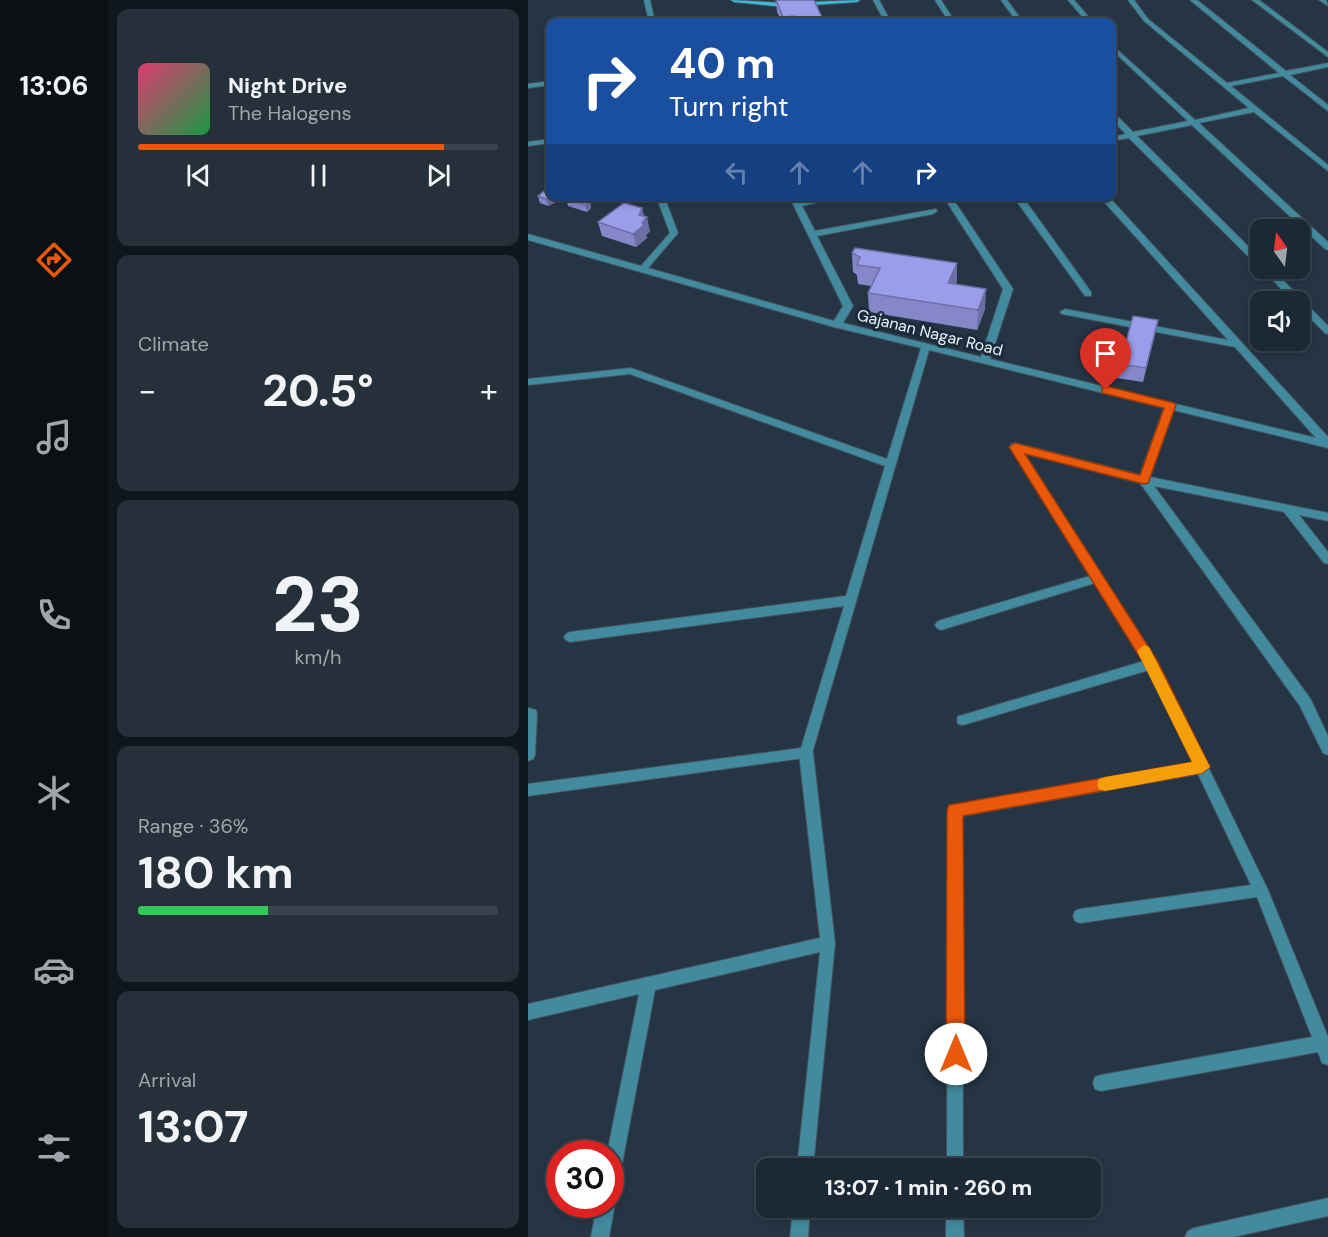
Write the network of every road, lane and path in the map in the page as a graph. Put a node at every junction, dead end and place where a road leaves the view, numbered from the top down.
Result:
1 (647, 0) edge
2 (734, 0) edge
3 (857, 0) edge
4 (876, 0) edge
5 (938, 0) edge
6 (1004, 0) edge
7 (1071, 0) edge
8 (1131, 0) edge
9 (1193, 0) edge
10 (1255, 0) edge
11 (1322, 0) edge
12 (1328, 4) edge
13 (651, 18) edge
14 (886, 18) edge
15 (949, 18) edge
16 (1017, 18) edge
17 (1087, 18) edge
18 (1116, 51) edge
19 (1328, 55) edge
20 (1328, 65) edge
21 (1283, 74) junction
22 (546, 84) edge
23 (1227, 85) junction
24 (528, 86) edge
25 (1257, 109) junction
26 (1328, 109) edge
27 (1116, 120) edge
28 (1193, 122) junction
29 (1131, 135) junction
30 (1116, 138) edge
31 (546, 142) edge
32 (528, 144) edge
33 (1328, 169) edge
34 (662, 201) edge
35 (795, 201) edge
36 (950, 201) edge
37 (1021, 201) edge
38 (1108, 201) edge
39 (933, 211) dead end
40 (812, 234) junction
41 (528, 237) edge
42 (1328, 247) edge
43 (1250, 253) edge
44 (643, 270) junction
45 (1277, 279) edge
46 (1288, 291) edge
47 (1088, 294) dead end
48 (1065, 312) dead end
49 (1310, 313) edge
50 (837, 325) junction
51 (1328, 330) edge
52 (1238, 345) junction
53 (926, 346) junction
54 (985, 361) junction
55 (528, 382) edge
56 (1170, 405) junction
57 (1328, 444) edge
58 (890, 465) junction
59 (1144, 480) junction
60 (1287, 508) junction
61 (1328, 517) edge
62 (1328, 560) edge
63 (1097, 578) junction
64 (851, 600) junction
65 (941, 626) dead end
66 (570, 637) dead end
67 (1152, 664) junction
68 (528, 713) edge
69 (963, 720) dead end
70 (1328, 749) edge
71 (806, 753) junction
72 (528, 755) edge
73 (1202, 767) junction
74 (528, 790) edge
75 (1261, 890) junction
76 (1080, 916) dead end
77 (828, 943) junction
78 (648, 985) junction
79 (528, 1012) edge
80 (1325, 1050) edge
81 (1101, 1083) dead end
82 (618, 1140) edge
83 (807, 1158) edge
84 (955, 1158) edge
85 (1328, 1207) edge
86 (603, 1218) edge
87 (801, 1218) edge
88 (955, 1218) edge
89 (600, 1237) edge
90 (799, 1237) edge
91 (955, 1237) edge
92 (1194, 1237) edge

1 - 13 street
2 - 3 main road
4 - 14 street
5 - 15 street
6 - 16 street
7 - 17 street
8 - 23 street
9 - 21 street
10 - 19 street
11 - 12 street
18 - 28 street
20 - 21 street
21 - 23 street
21 - 26 street
22 - 24 street
23 - 25 street
25 - 28 street
25 - 33 street
27 - 29 street
28 - 29 street
28 - 42 street
29 - 30 street
29 - 43 street
31 - 32 street
34 - 44 street
35 - 40 street
36 - 54 street
37 - 47 street
38 - 52 street
39 - 40 street
40 - 50 street
41 - 44 street, Gajanan Nagar Road
44 - 50 street, Gajanan Nagar Road
45 - 46 street
48 - 52 street
49 - 51 street
50 - 53 street, Gajanan Nagar Road
52 - 57 street
53 - 54 street, Gajanan Nagar Road
53 - 58 street
54 - 56 street, Gajanan Nagar Road
55 - 58 street
56 - 57 street, Gajanan Nagar Road
56 - 59 street
58 - 64 street
59 - 60 street
59 - 63 street
59 - 70 street
60 - 61 street
60 - 62 street
63 - 65 street
63 - 67 street
64 - 66 street
64 - 71 street
67 - 69 street
67 - 73 street
68 - 72 street
71 - 74 street
71 - 77 street
73 - 75 street
73 - 84 street
75 - 76 street
75 - 80 street
77 - 78 street
77 - 83 street
78 - 79 street
78 - 82 street
80 - 81 street
85 - 92 street
86 - 89 street
87 - 90 street
88 - 91 street

